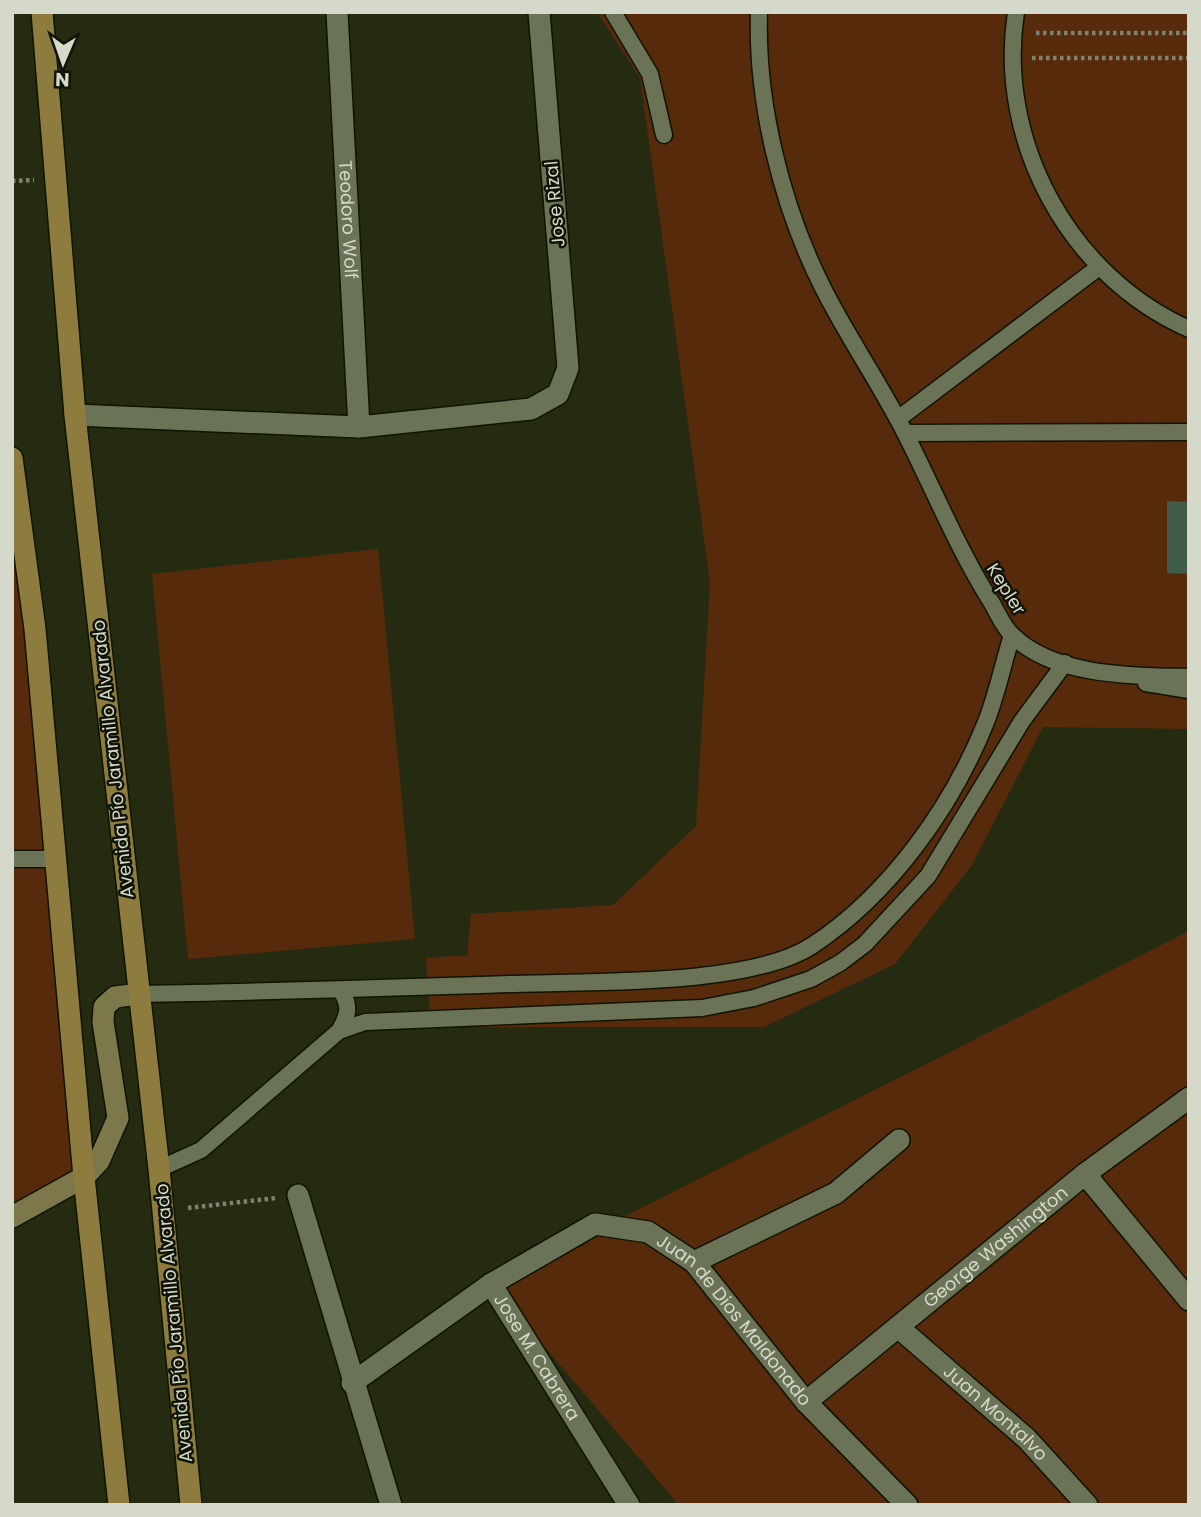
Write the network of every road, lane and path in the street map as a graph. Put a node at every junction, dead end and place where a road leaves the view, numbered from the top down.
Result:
1 (42, 12) edge
2 (337, 12) edge
3 (539, 12) edge
4 (613, 12) edge
5 (759, 12) edge
6 (1016, 12) edge
7 (1012, 33) junction
8 (1189, 33) edge
9 (1012, 58) junction
10 (1189, 58) edge
11 (664, 135) dead end
12 (1099, 267) junction
13 (1189, 329) edge
14 (75, 415) junction
15 (902, 426) junction
16 (359, 427) junction
17 (1189, 432) edge
18 (12, 458) edge
19 (1012, 635) junction
20 (1065, 663) junction
21 (1113, 675) junction
22 (1189, 677) edge
23 (1189, 690) edge
24 (12, 859) edge
25 (58, 859) junction
26 (341, 991) junction
27 (139, 994) junction
28 (339, 1031) junction
29 (1189, 1098) edge
30 (899, 1140) dead end
31 (159, 1169) junction
32 (1085, 1174) junction
33 (84, 1177) junction
34 (298, 1195) joint
35 (162, 1210) junction
36 (13, 1214) edge
37 (694, 1262) junction
38 (491, 1284) junction
39 (1189, 1300) edge
40 (898, 1327) junction
41 (352, 1383) junction
42 (806, 1402) junction
43 (119, 1505) edge
44 (191, 1505) edge
45 (391, 1505) edge
46 (629, 1505) edge
47 (907, 1505) edge
48 (1087, 1505) edge

1 - 14 main road, Avenida Pío Jaramillo Alvarado
2 - 16 street, Teodoro Wolf
3 - 16 street, Jose Rizal
4 - 11 lane
5 - 15 lane, Kepler
6 - 7 lane
7 - 8 path
7 - 9 lane
9 - 10 path
9 - 12 lane
12 - 13 lane
12 - 15 lane
14 - 16 street
14 - 27 main road, Avenida Pío Jaramillo Alvarado
15 - 17 lane
15 - 19 lane, Kepler
18 - 25 main road
19 - 20 lane, Kepler
19 - 26 lane
20 - 21 lane, Kepler
20 - 28 lane
21 - 22 lane, Kepler
21 - 23 lane
24 - 25 lane
25 - 33 main road
26 - 27 lane
26 - 28 lane
27 - 31 main road, Avenida Pío Jaramillo Alvarado
27 - 33 main road
28 - 31 lane
29 - 32 street, George Washington
30 - 37 street
31 - 35 main road, Avenida Pío Jaramillo Alvarado
32 - 39 street
32 - 40 street, George Washington
33 - 36 main road
33 - 43 main road
34 - 35 path
34 - 41 street
35 - 44 main road, Avenida Pío Jaramillo Alvarado
37 - 38 street, Juan de Dios Maldonado
37 - 42 street, Juan de Dios Maldonado
38 - 41 street, Jose M. Cabrera
38 - 46 street, Jose M. Cabrera
40 - 42 street, George Washington
40 - 48 street, Juan Montalvo
41 - 45 street
42 - 47 street, Juan de Dios Maldonado

